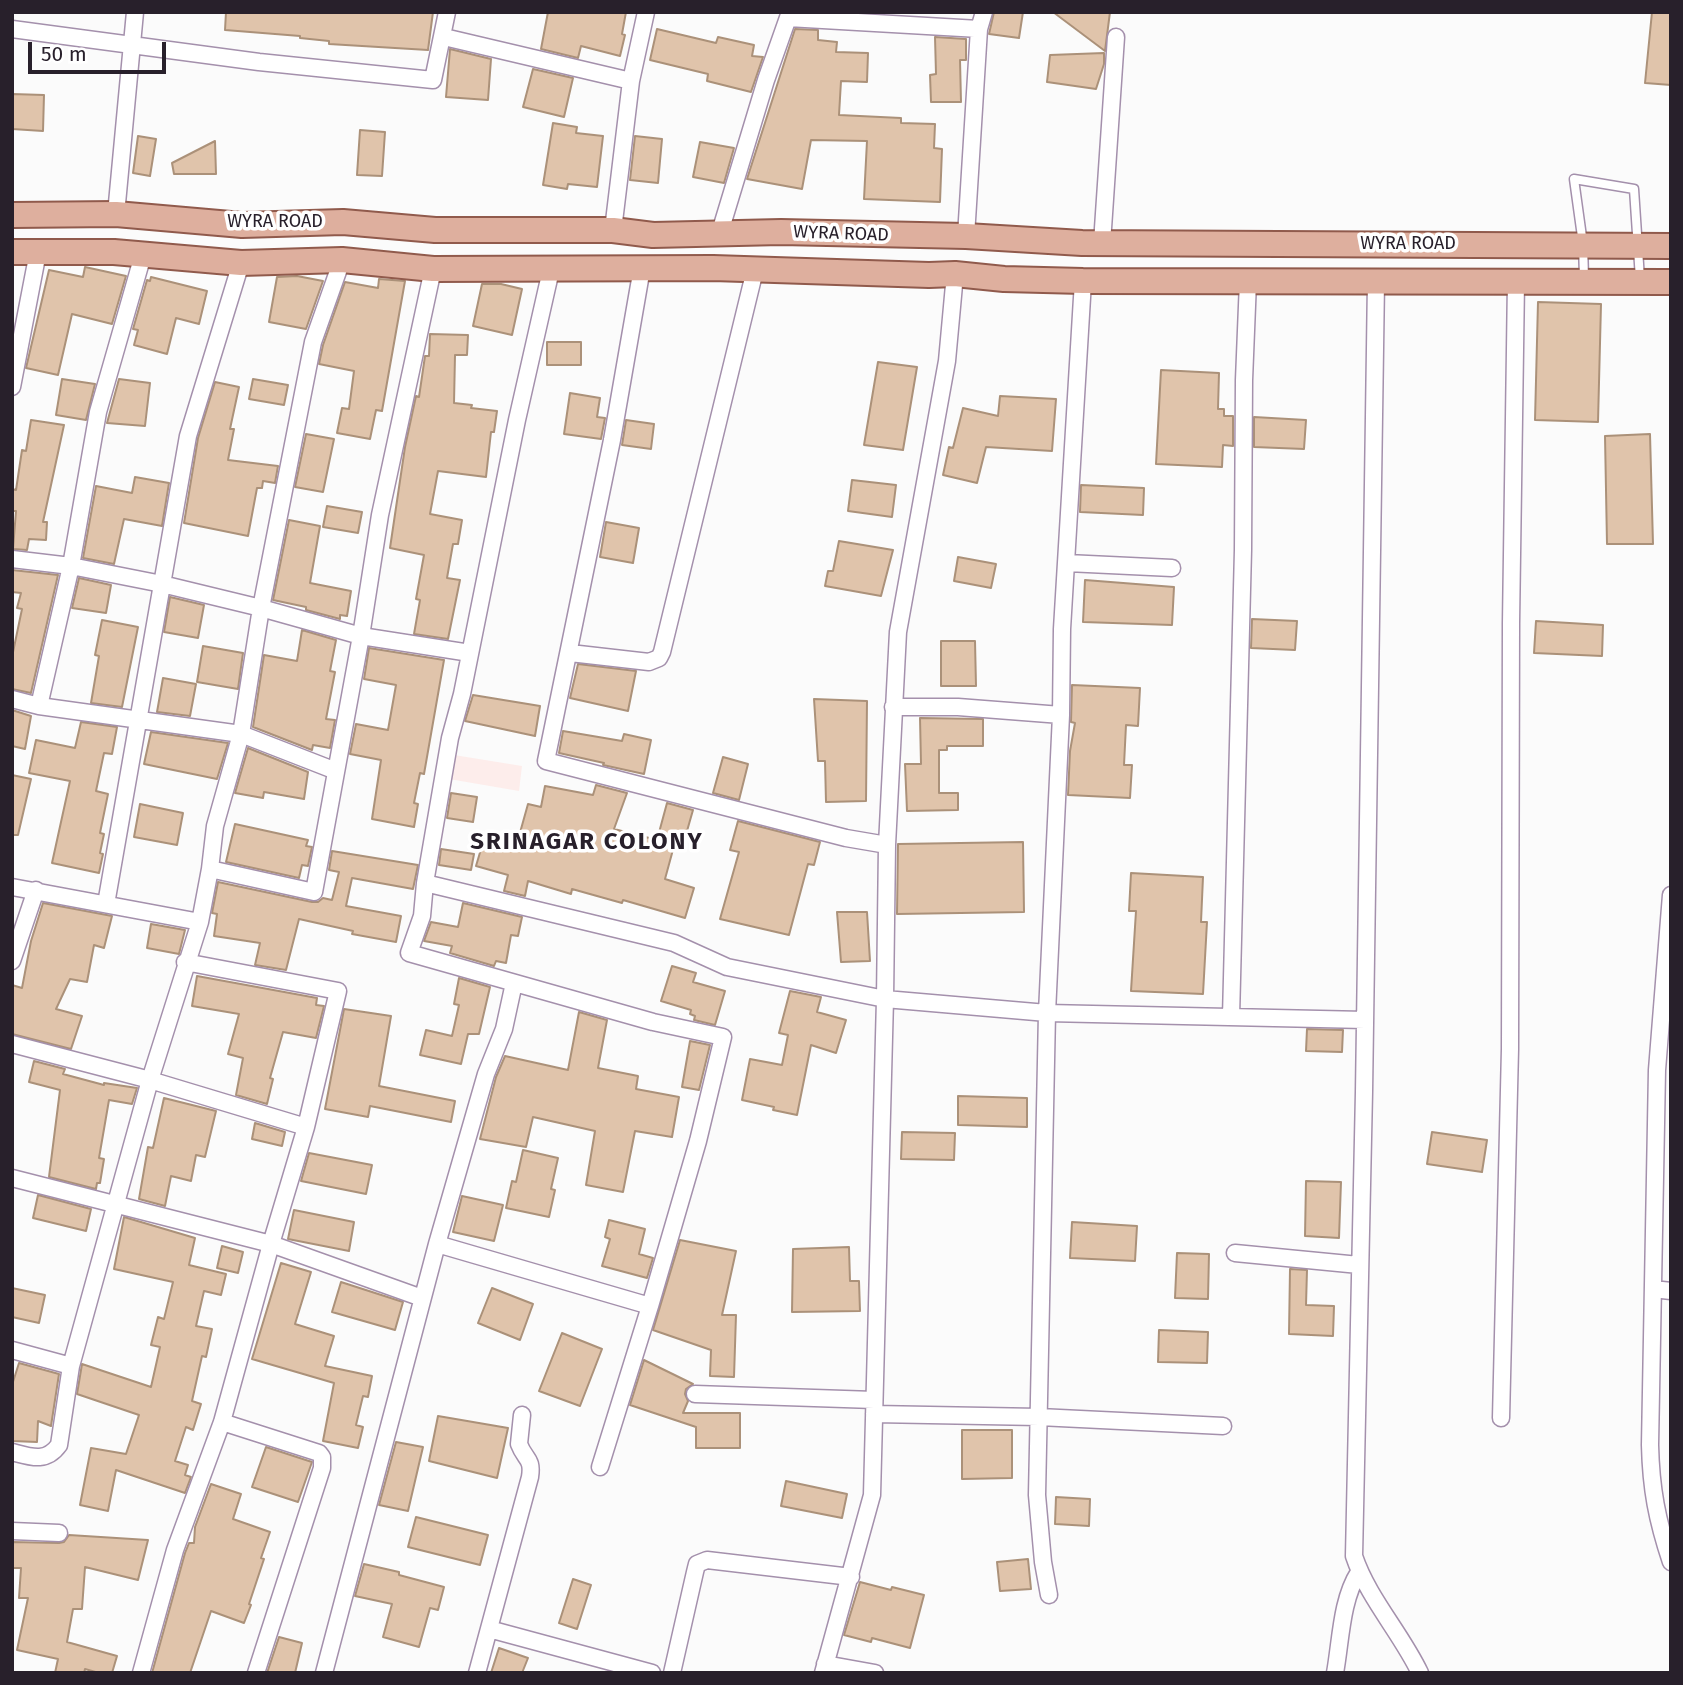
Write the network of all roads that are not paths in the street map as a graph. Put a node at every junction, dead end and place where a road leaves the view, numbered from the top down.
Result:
1 (135, 12) edge
2 (447, 12) edge
3 (646, 12) edge
4 (984, 12) edge
5 (789, 15) edge
6 (12, 29) edge
7 (979, 29) junction
8 (443, 37) junction
9 (1116, 37) dead end
10 (130, 44) junction
11 (631, 81) junction
12 (116, 214) junction
13 (12, 215) edge
14 (481, 230) junction
15 (613, 230) junction
16 (720, 232) junction
17 (965, 236) junction
18 (1007, 239) junction
19 (1102, 243) junction
20 (1583, 244) junction
21 (1637, 244) junction
22 (1671, 246) edge
23 (12, 252) edge
24 (38, 252) junction
25 (143, 255) junction
26 (342, 260) junction
27 (241, 263) junction
28 (642, 268) junction
29 (433, 269) junction
30 (477, 269) junction
31 (551, 270) junction
32 (755, 270) junction
33 (955, 274) junction
34 (1004, 279) junction
35 (1083, 281) junction
36 (1248, 281) junction
37 (1376, 281) junction
38 (1516, 281) junction
39 (1584, 281) junction
40 (1640, 282) junction
41 (1671, 282) edge
42 (12, 387) edge
43 (12, 559) edge
44 (1067, 563) junction
45 (71, 566) junction
46 (1172, 568) dead end
47 (163, 584) junction
48 (261, 608) junction
49 (361, 636) junction
50 (470, 653) junction
51 (570, 653) junction
52 (12, 699) edge
53 (39, 706) junction
54 (893, 707) junction
55 (1061, 715) junction
56 (140, 719) junction
57 (241, 734) junction
58 (336, 771) junction
59 (887, 845) junction
60 (210, 869) junction
61 (425, 883) junction
62 (12, 887) edge
63 (36, 890) junction
64 (1671, 895) edge
65 (106, 904) junction
66 (200, 922) junction
67 (12, 961) edge
68 (186, 962) junction
69 (514, 983) junction
70 (886, 999) junction
71 (1047, 1013) junction
72 (1231, 1017) junction
73 (1365, 1020) junction
74 (12, 1044) edge
75 (149, 1080) junction
76 (306, 1127) junction
77 (12, 1178) edge
78 (115, 1204) junction
79 (271, 1244) junction
80 (437, 1244) junction
81 (1235, 1253) dead end
82 (1359, 1265) junction
83 (1653, 1289) junction
84 (1671, 1291) edge
85 (422, 1298) junction
86 (650, 1306) junction
87 (12, 1350) edge
88 (71, 1366) junction
89 (695, 1394) dead end
90 (874, 1407) junction
91 (522, 1415) dead end
92 (1039, 1417) junction
93 (1500, 1418) dead end
94 (222, 1422) junction
95 (1223, 1426) dead end
96 (12, 1452) edge
97 (600, 1467) dead end
98 (12, 1531) edge
99 (59, 1533) dead end
100 (1671, 1562) edge
101 (1359, 1572) junction
102 (851, 1577) junction
103 (1049, 1595) dead end
104 (489, 1629) junction
105 (824, 1668) edge
106 (141, 1673) edge
107 (256, 1673) edge
108 (324, 1673) edge
109 (477, 1673) edge
110 (652, 1673) edge
111 (672, 1673) edge
112 (875, 1673) edge
113 (1335, 1673) edge
114 (1420, 1673) edge

1 - 10 street
2 - 8 street
3 - 11 street
4 - 7 street
5 - 7 street
5 - 16 street
6 - 10 street
7 - 17 street
8 - 10 street
8 - 11 street
9 - 19 street
10 - 12 street
11 - 15 street
12 - 13 main road, WYRA ROAD
12 - 14 main road, WYRA ROAD
14 - 15 main road, WYRA ROAD
14 - 30 main road
15 - 16 main road, WYRA ROAD
16 - 17 main road, WYRA ROAD
17 - 18 main road, WYRA ROAD
18 - 19 main road, WYRA ROAD
18 - 34 main road
19 - 20 main road, WYRA ROAD
20 - 21 main road, WYRA ROAD
20 - 21 lane
20 - 39 lane
21 - 22 main road, WYRA ROAD
21 - 40 lane
23 - 24 main road
24 - 25 main road
24 - 42 street
25 - 27 main road
25 - 45 street
26 - 27 main road
26 - 29 main road
26 - 48 street
27 - 47 street
28 - 31 main road
28 - 32 main road
28 - 51 street
29 - 30 main road
29 - 49 street
30 - 31 main road
31 - 50 street
32 - 33 main road
32 - 51 street
33 - 34 main road
33 - 54 street
34 - 35 main road
35 - 36 main road
35 - 44 street
36 - 37 main road
36 - 72 street
37 - 38 main road
37 - 73 street
38 - 39 main road
38 - 93 street
39 - 40 main road
40 - 41 main road
43 - 45 street
44 - 46 street
44 - 55 street
45 - 47 street
45 - 53 street
47 - 48 street
47 - 56 street
48 - 49 street
48 - 57 street
49 - 50 street
49 - 58 street
50 - 61 street
51 - 59 street
52 - 53 street
53 - 56 street
54 - 55 street
54 - 59 street
55 - 71 street
56 - 57 street
56 - 65 street
57 - 58 street
57 - 60 street
58 - 60 street
59 - 70 street
60 - 66 street
61 - 69 street
61 - 70 street
62 - 63 street
63 - 65 street
63 - 67 street
64 - 83 street
65 - 66 street
66 - 68 street
68 - 75 street
68 - 76 street
69 - 80 street
69 - 86 street
70 - 71 street
70 - 90 street
71 - 72 street
71 - 92 street
72 - 73 street
73 - 82 street
74 - 75 street
75 - 76 street
75 - 78 street
76 - 79 street
77 - 78 street
78 - 79 street
78 - 88 street
79 - 85 street
79 - 94 street
80 - 85 street
80 - 86 street
81 - 82 street
82 - 101 street
83 - 84 street
83 - 100 street
85 - 108 street
86 - 97 street
87 - 88 street
88 - 96 street
89 - 90 street
90 - 92 street
90 - 102 street
91 - 104 street
92 - 95 street
92 - 103 street
94 - 106 street
94 - 107 street
98 - 99 street
101 - 113 street
101 - 114 street
102 - 105 street
102 - 111 street
104 - 109 street
104 - 110 street
105 - 112 street

